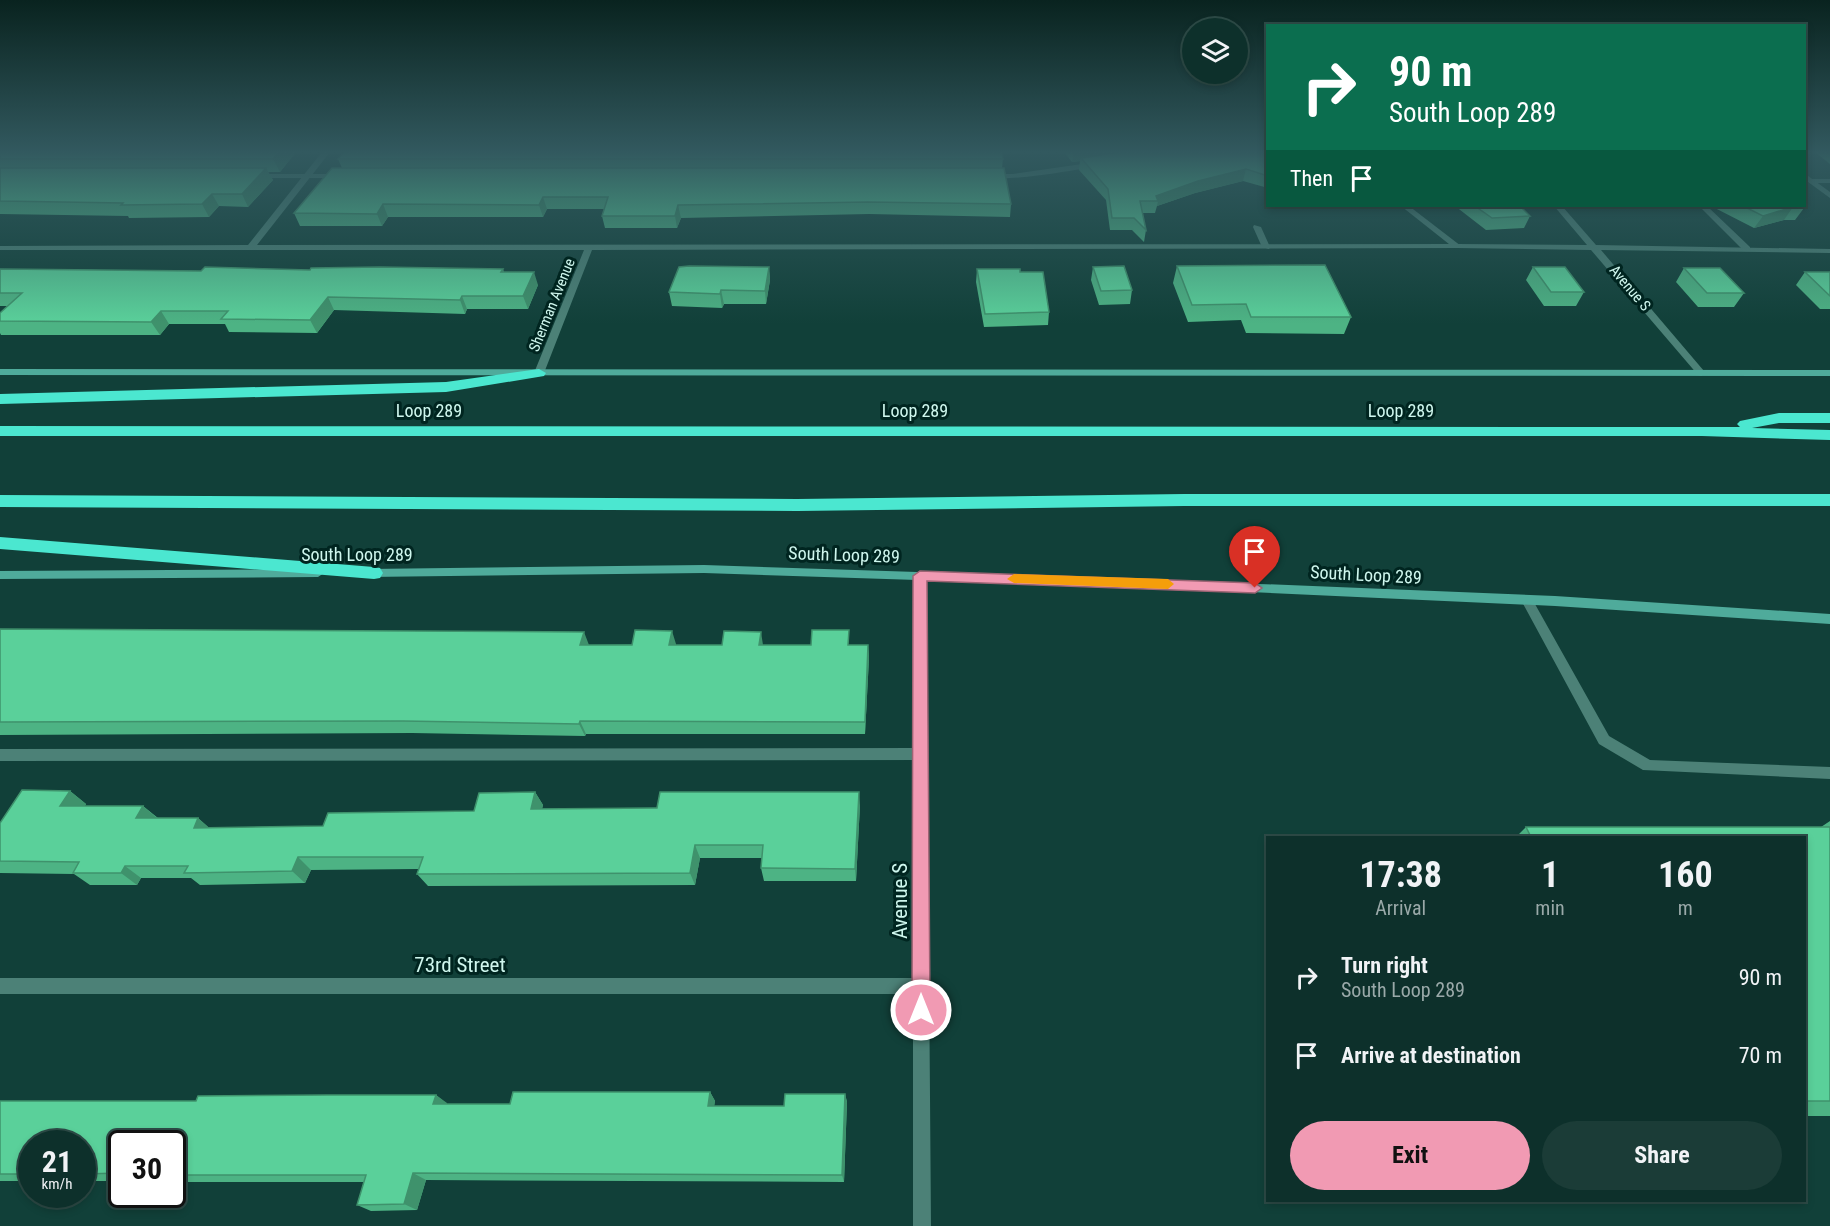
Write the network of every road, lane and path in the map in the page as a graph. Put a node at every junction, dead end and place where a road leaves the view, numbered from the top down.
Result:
1 (281, 209) edge
2 (1409, 209) edge
3 (1561, 209) edge
4 (1705, 209) edge
5 (1257, 227) dead end
6 (1456, 246) junction
7 (1266, 247) junction
8 (1595, 247) junction
9 (0, 248) edge
10 (250, 248) junction
11 (590, 248) junction
12 (1747, 249) junction
13 (1830, 251) edge
14 (0, 372) edge
15 (1701, 372) junction
16 (539, 373) junction
17 (1830, 373) edge
18 (0, 399) edge
19 (1830, 418) edge
20 (0, 431) edge
21 (1702, 431) junction
22 (1830, 435) edge
23 (1830, 500) edge
24 (0, 501) edge
25 (1727, 501) junction
26 (1830, 506) edge
27 (0, 543) edge
28 (374, 573) junction
29 (0, 575) edge
30 (920, 576) junction
31 (1527, 600) junction
32 (1830, 619) edge
33 (920, 754) junction
34 (0, 755) edge
35 (1830, 773) edge
36 (0, 986) edge
37 (921, 986) junction
38 (922, 1226) edge

1 - 10 street
2 - 6 street
3 - 8 street, Avenue S
4 - 12 street
5 - 7 street
6 - 7 street
6 - 8 street
7 - 11 street
8 - 12 street
8 - 15 street, Avenue S
9 - 10 street
10 - 11 street
11 - 16 street, Sherman Avenue
12 - 13 street
14 - 16 main road
15 - 16 main road
15 - 17 main road
16 - 18 highway
19 - 21 highway
20 - 21 highway, Loop 289
21 - 22 highway, Loop 289
23 - 25 highway
24 - 25 highway
25 - 26 highway
27 - 28 highway
28 - 29 main road, South Loop 289
28 - 30 main road, South Loop 289
30 - 31 main road, South Loop 289
30 - 33 street, Avenue S
31 - 32 main road, South Loop 289
31 - 35 street
33 - 34 street
33 - 37 street, Avenue S
36 - 37 street, 73rd Street
37 - 38 street, Avenue S

